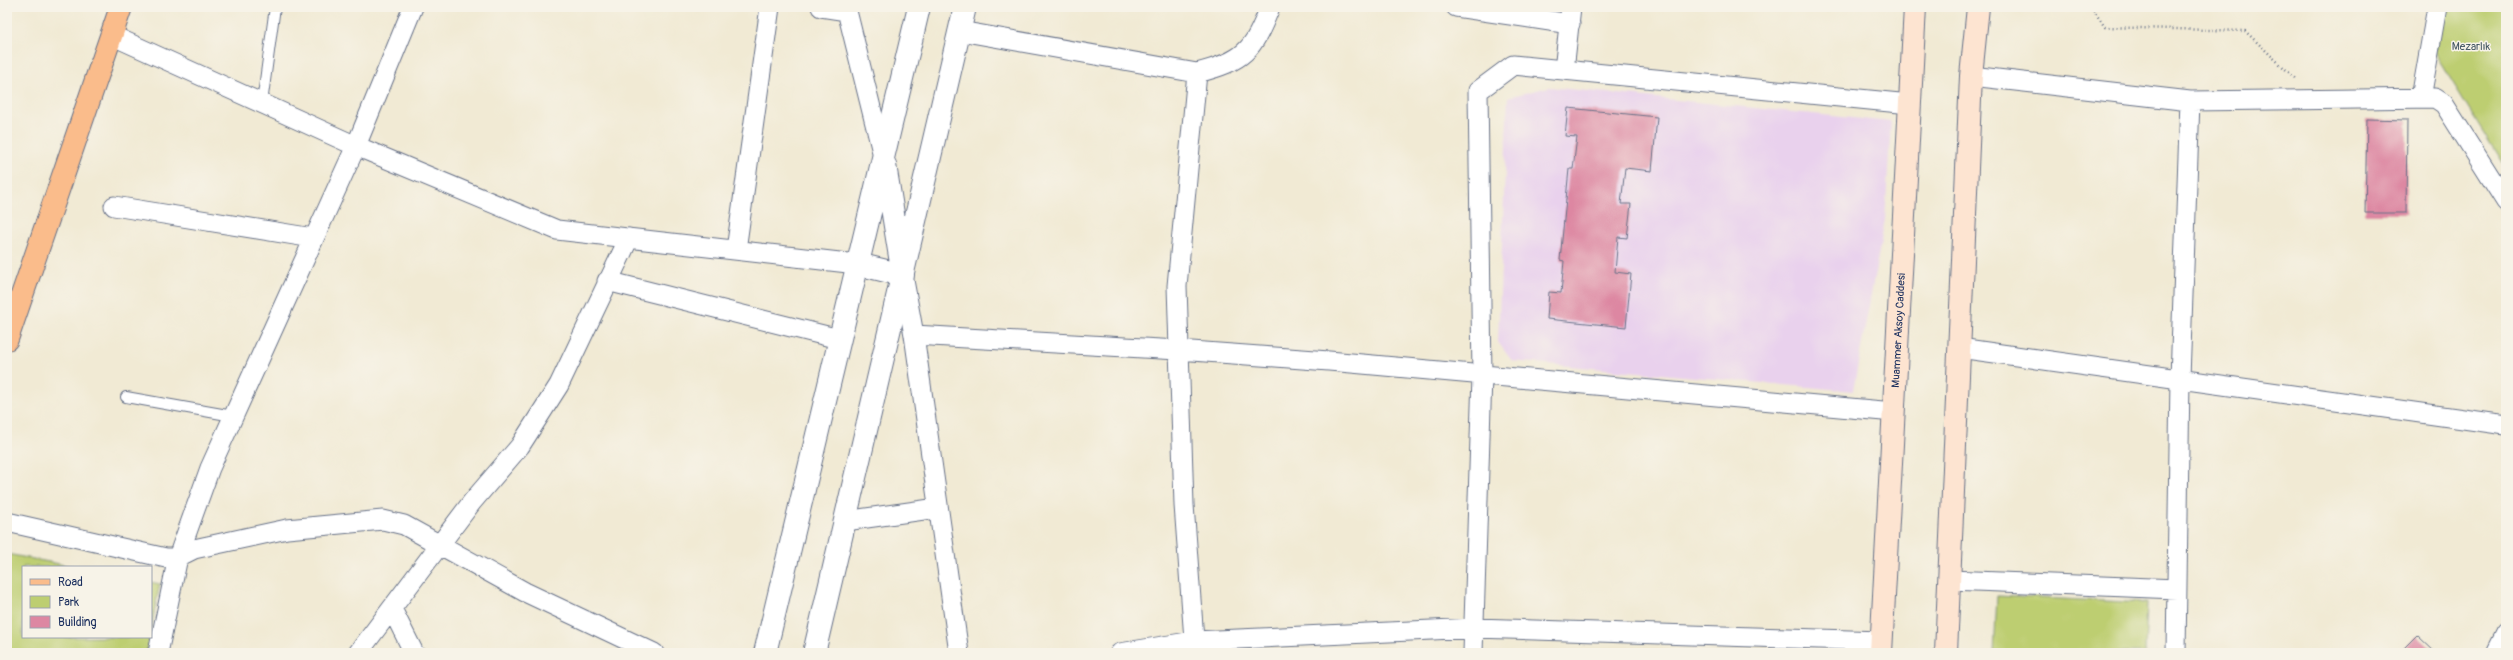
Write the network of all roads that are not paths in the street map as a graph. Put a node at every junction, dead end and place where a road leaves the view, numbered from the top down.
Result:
1 (121, 7) edge
2 (275, 7) edge
3 (413, 7) edge
4 (770, 7) edge
5 (821, 7) edge
6 (919, 7) edge
7 (965, 7) edge
8 (1270, 7) edge
9 (1456, 7) edge
10 (1915, 7) edge
11 (1978, 7) edge
12 (2437, 7) edge
13 (847, 9) edge
14 (1570, 15) edge
15 (960, 31) junction
16 (111, 35) junction
17 (1564, 70) junction
18 (1197, 73) junction
19 (1971, 76) junction
20 (2421, 98) junction
21 (2190, 101) junction
22 (262, 103) junction
23 (1910, 104) junction
24 (356, 146) junction
25 (883, 156) junction
26 (2506, 202) edge
27 (114, 206) dead end
28 (313, 238) junction
29 (629, 238) junction
30 (736, 250) junction
31 (857, 264) junction
32 (903, 275) junction
33 (607, 281) junction
34 (914, 335) junction
35 (7, 339) edge
36 (839, 339) junction
37 (1959, 348) junction
38 (1178, 350) junction
39 (1482, 376) junction
40 (2180, 378) junction
41 (126, 397) dead end
42 (1894, 412) junction
43 (233, 416) junction
44 (2506, 424) edge
45 (938, 508) junction
46 (845, 520) junction
47 (7, 522) edge
48 (440, 545) junction
49 (178, 557) junction
50 (1949, 580) junction
51 (2177, 589) junction
52 (392, 609) junction
53 (1475, 628) junction
54 (2506, 633) edge
55 (1194, 647) edge
56 (1881, 647) edge
57 (642, 651) edge
58 (158, 653) edge
59 (358, 653) edge
60 (414, 653) edge
61 (765, 653) edge
62 (814, 653) edge
63 (959, 653) edge
64 (1120, 653) edge
65 (1473, 653) edge
66 (1946, 653) edge
67 (2176, 653) edge
68 (2496, 653) edge

1 - 16 main road
2 - 22 lane
3 - 24 street
4 - 30 street
5 - 13 street
6 - 25 street
7 - 15 street
8 - 18 street
9 - 14 street
10 - 23 main road, Muammer Aksoy Caddesi
11 - 19 main road
12 - 20 street
13 - 25 street
14 - 17 street
15 - 18 street
15 - 32 street
16 - 22 street
16 - 35 main road
17 - 23 street
17 - 39 street
18 - 38 street
19 - 21 street
19 - 37 main road
20 - 21 street
20 - 26 street
21 - 40 street
22 - 24 street
23 - 42 main road, Muammer Aksoy Caddesi
24 - 28 street
24 - 29 street
25 - 31 street
25 - 32 street
27 - 28 street
28 - 43 street
29 - 30 street
29 - 33 street
30 - 31 street
31 - 32 street
31 - 36 street
32 - 34 street
32 - 46 street
33 - 36 street
33 - 48 street
34 - 38 street
34 - 45 street
36 - 61 street
37 - 40 street
37 - 50 main road
38 - 39 street
38 - 55 street
39 - 42 street
39 - 53 street
40 - 44 street
40 - 51 street
41 - 43 lane
42 - 56 main road, Muammer Aksoy Caddesi
43 - 49 street
45 - 46 street
45 - 63 street
46 - 62 street
47 - 49 street
48 - 49 street
48 - 52 street
48 - 57 street
49 - 58 street
50 - 51 street
50 - 66 main road
51 - 67 street
52 - 59 street
52 - 60 street
53 - 55 street
53 - 56 street
53 - 65 street
54 - 68 street
55 - 64 street

